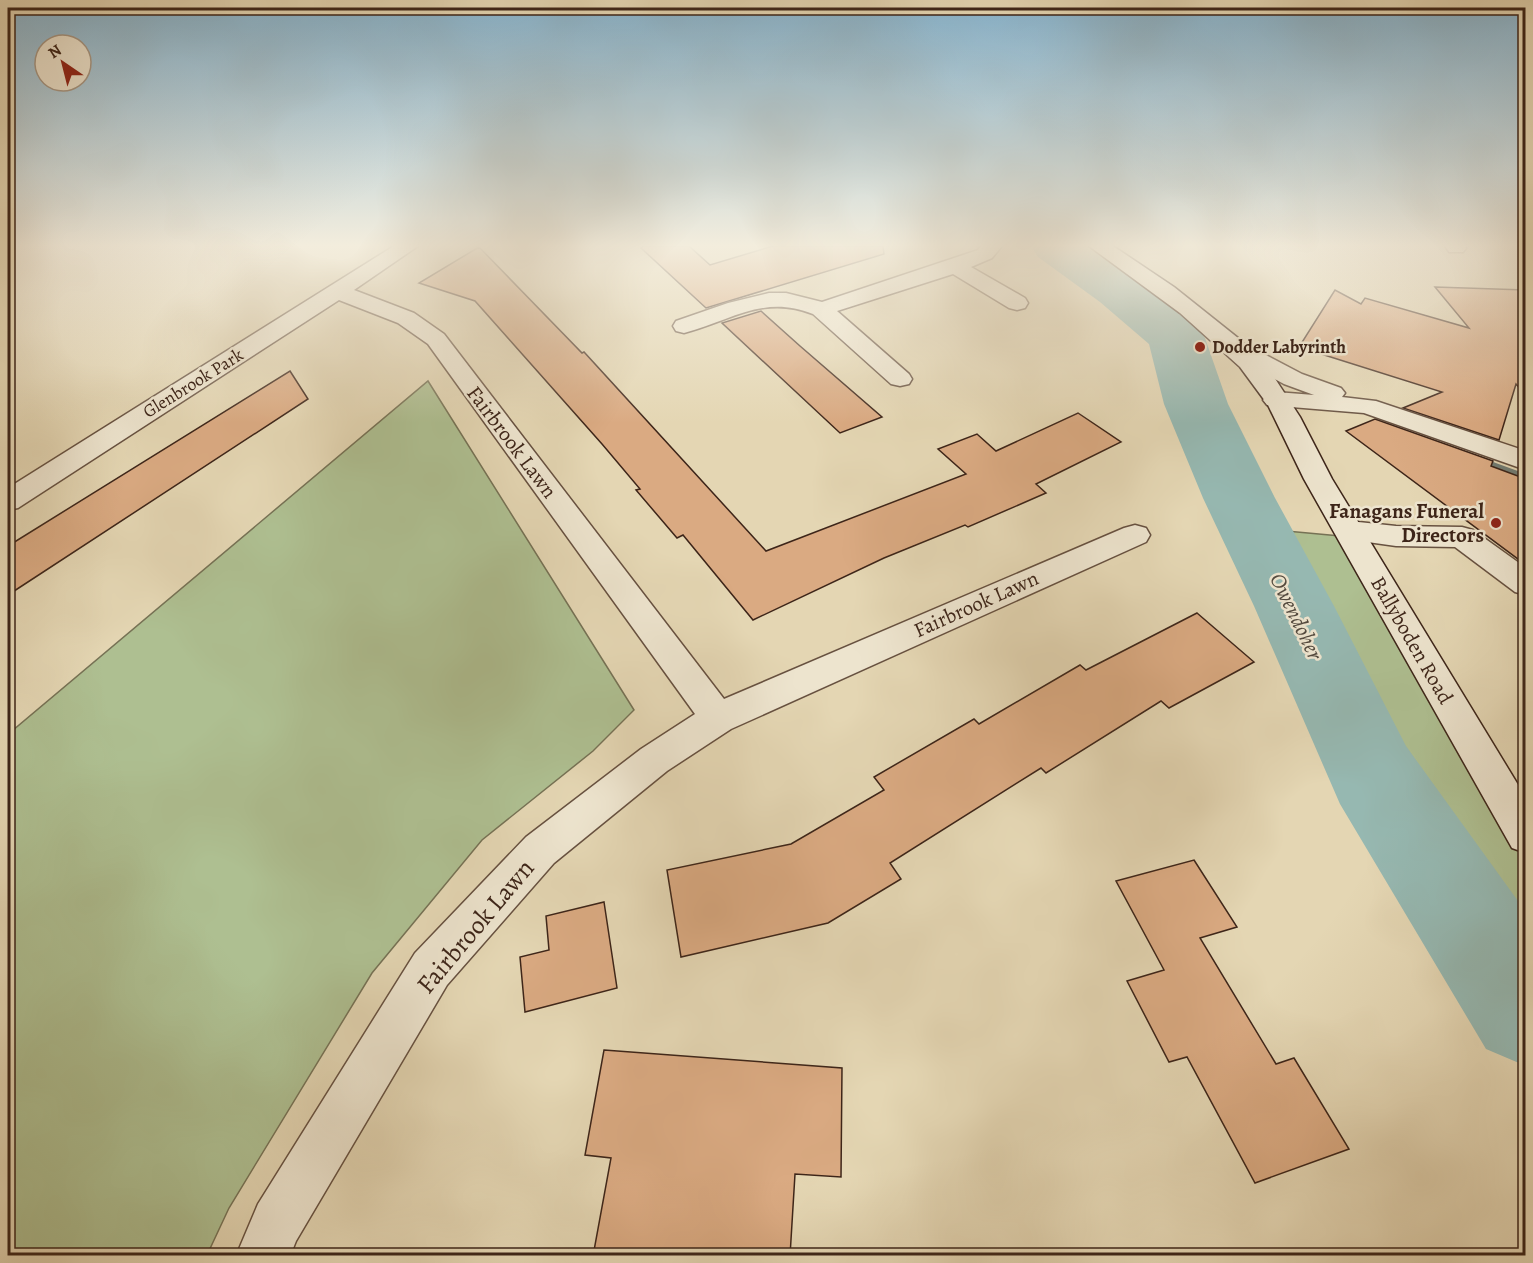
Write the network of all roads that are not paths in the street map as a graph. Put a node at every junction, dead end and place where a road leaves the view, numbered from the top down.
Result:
1 (319, 305) edge
2 (372, 305) edge
3 (746, 305) edge
4 (813, 305) edge
5 (835, 305) edge
6 (1181, 305) edge
7 (822, 309) junction
8 (684, 326) dead end
9 (1236, 348) junction
10 (900, 379) dead end
11 (1270, 391) junction
12 (1367, 406) junction
13 (1526, 461) edge
14 (8, 501) edge
15 (1431, 512) dead end
16 (1349, 531) junction
17 (1135, 535) dead end
18 (1462, 537) junction
19 (1526, 585) edge
20 (718, 717) junction
21 (1526, 835) edge
22 (263, 1256) edge

1 - 14 street, Glenbrook Park
2 - 20 street, Fairbrook Lawn
3 - 8 street
4 - 7 street
5 - 7 street
6 - 9 street
7 - 10 street
9 - 11 street, Ballyboden Road
9 - 12 street
11 - 12 street
11 - 16 street, Ballyboden Road
12 - 13 street
15 - 18 street
16 - 18 street
16 - 21 street, Ballyboden Road
17 - 20 street, Fairbrook Lawn
18 - 19 street
20 - 22 street, Fairbrook Lawn

